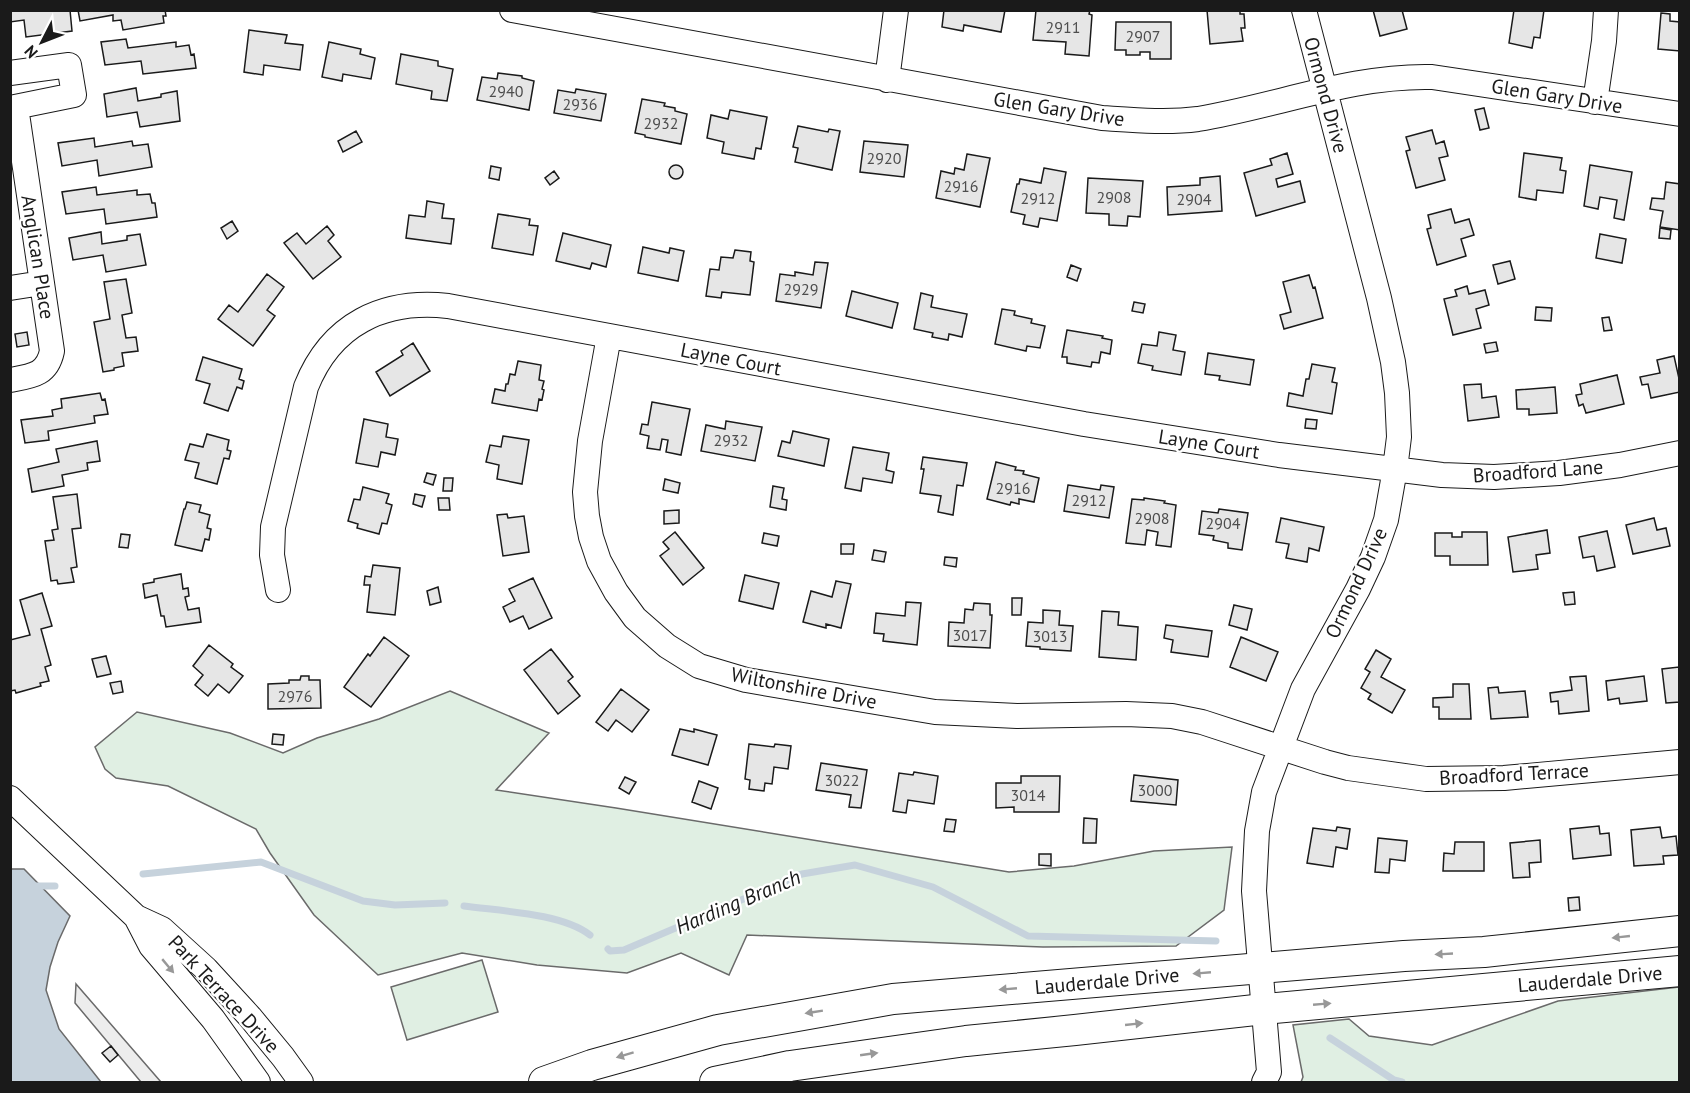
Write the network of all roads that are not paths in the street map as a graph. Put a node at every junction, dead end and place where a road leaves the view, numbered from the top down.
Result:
1 (896, 10) edge
2 (1304, 10) edge
3 (1606, 10) edge
4 (519, 11) edge
5 (10, 73) edge
6 (887, 80) junction
7 (1325, 90) junction
8 (1595, 102) junction
9 (13, 108) edge
10 (1680, 114) edge
11 (42, 283) junction
12 (10, 288) edge
13 (609, 336) junction
14 (10, 380) edge
15 (1680, 453) edge
16 (1395, 469) junction
17 (278, 590) dead end
18 (1280, 747) junction
19 (1680, 762) edge
20 (10, 798) edge
21 (136, 917) junction
22 (1680, 931) edge
23 (1261, 968) junction
24 (1680, 970) edge
25 (1264, 1009) junction
26 (793, 1074) edge
27 (258, 1083) edge
28 (301, 1083) edge
29 (544, 1083) edge
30 (715, 1083) edge
31 (1264, 1083) edge

1 - 6 street
2 - 7 street, Ormond Drive
3 - 8 street
4 - 6 street, Glen Gary Drive
5 - 9 street, Anglican Place
6 - 7 street, Glen Gary Drive
7 - 8 street, Glen Gary Drive
7 - 16 street, Ormond Drive
8 - 10 street, Glen Gary Drive
9 - 11 street, Anglican Place
11 - 12 street
11 - 14 street, Anglican Place
13 - 16 street, Layne Court
13 - 17 street, Layne Court
13 - 18 street, Wiltonshire Drive
15 - 16 street, Broadford Lane
16 - 18 street, Ormond Drive
18 - 19 street, Broadford Terrace
18 - 23 street, Ormond Drive
20 - 21 street, Park Terrace Drive
21 -> 27 street, Park Terrace Drive
21 - 28 street, Park Terrace Drive
22 -> 23 main road, Lauderdale Drive
23 - 25 street, Ormond Drive
23 -> 29 main road, Lauderdale Drive
25 -> 24 main road, Lauderdale Drive
26 -> 25 main road, Lauderdale Drive
25 - 31 street, Ormond Drive
26 - 30 main road, Lauderdale Drive

